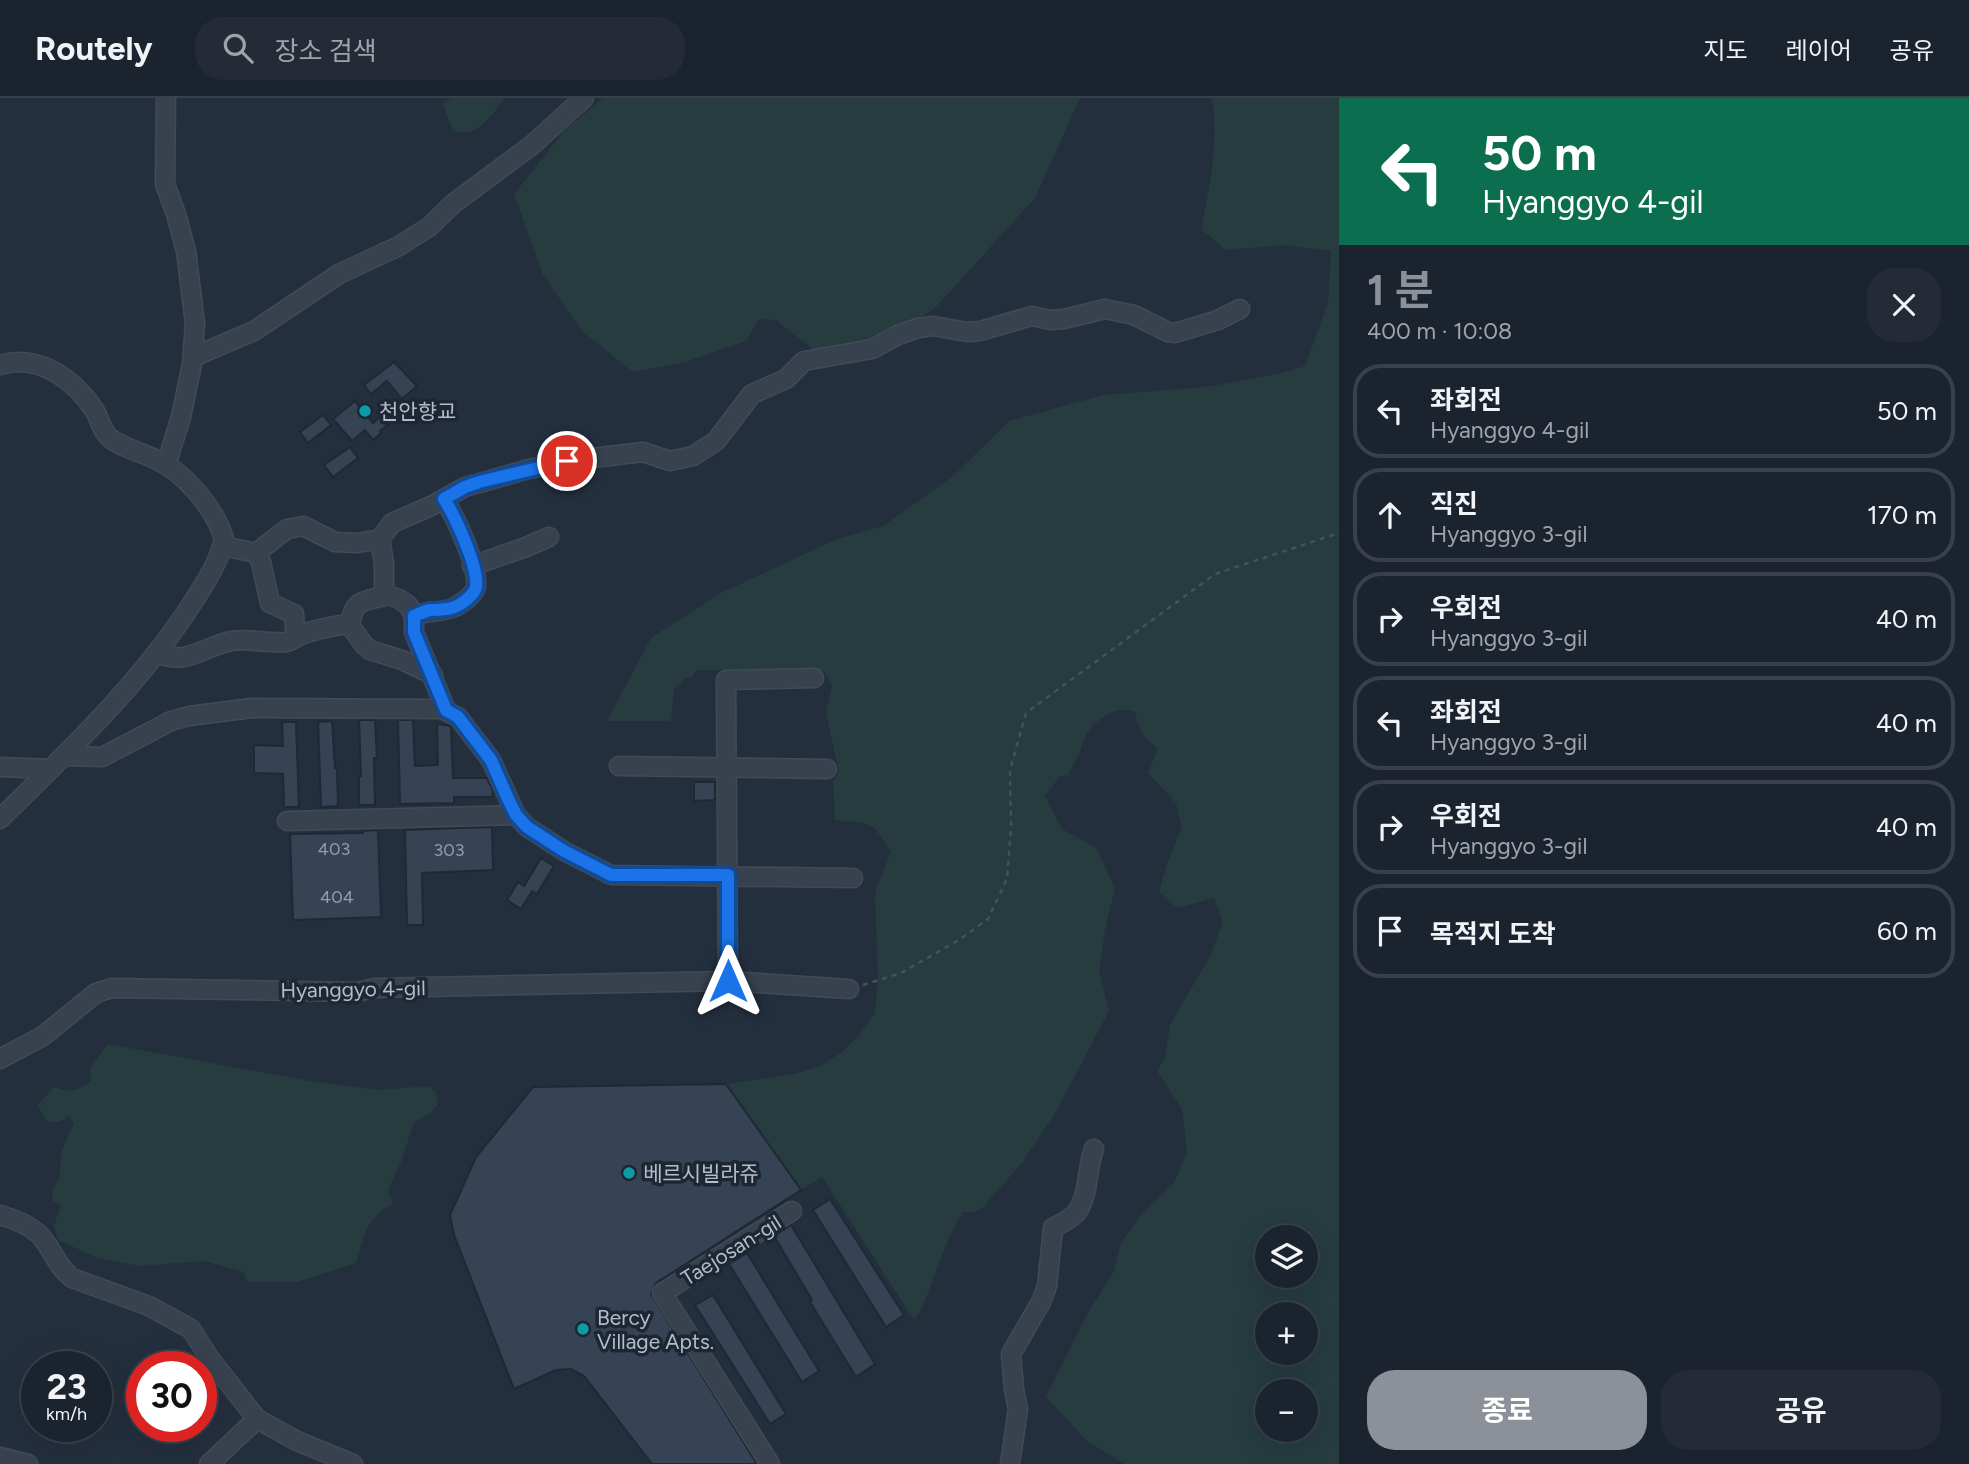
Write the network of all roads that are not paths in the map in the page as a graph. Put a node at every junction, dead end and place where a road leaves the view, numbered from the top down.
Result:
1 (166, 98) edge
2 (584, 98) edge
3 (1240, 309) dead end
4 (193, 356) junction
5 (0, 365) edge
6 (166, 465) junction
7 (444, 499) junction
8 (549, 537) dead end
9 (380, 539) junction
10 (223, 546) junction
11 (256, 553) junction
12 (472, 566) junction
13 (384, 596) junction
14 (414, 616) junction
15 (349, 624) junction
16 (299, 635) junction
17 (158, 654) junction
18 (433, 675) junction
19 (814, 678) dead end
20 (446, 710) junction
21 (64, 756) junction
22 (619, 766) dead end
23 (0, 767) edge
24 (51, 769) junction
25 (726, 769) junction
26 (827, 769) dead end
27 (516, 815) junction
28 (0, 819) edge
29 (287, 821) dead end
30 (728, 875) junction
31 (853, 878) dead end
32 (728, 981) junction
33 (849, 989) road end
34 (0, 1059) edge
35 (1094, 1149) dead end
36 (792, 1211) dead end
37 (0, 1215) edge
38 (257, 1419) junction
39 (0, 1457) edge
40 (29, 1464) edge
41 (209, 1464) edge
42 (353, 1464) edge
43 (770, 1464) edge
44 (1010, 1464) edge

1 - 4 street
2 - 4 street
3 - 7 street
4 - 6 street
5 - 6 street
6 - 10 street
7 - 9 street
7 - 12 street
8 - 12 street
9 - 11 street
9 - 13 street
10 - 11 street
10 - 17 street
11 - 16 street
12 - 14 street
13 - 14 street
13 - 15 street
14 - 18 street
15 - 16 street
15 - 18 street
16 - 17 street
17 - 21 street
18 - 20 street
19 - 25 street
20 - 21 street
20 - 27 street
21 - 24 street
22 - 25 street
23 - 24 street
24 - 28 street
25 - 26 street
25 - 30 street
27 - 29 street
27 - 30 street
30 - 31 street
30 - 32 street
32 - 33 street, Hyanggyo 4-gil
32 - 34 street, Hyanggyo 4-gil
35 - 44 street
36 - 43 street, Taejosan-gil
37 - 38 street
38 - 41 street
38 - 42 street
39 - 40 street

